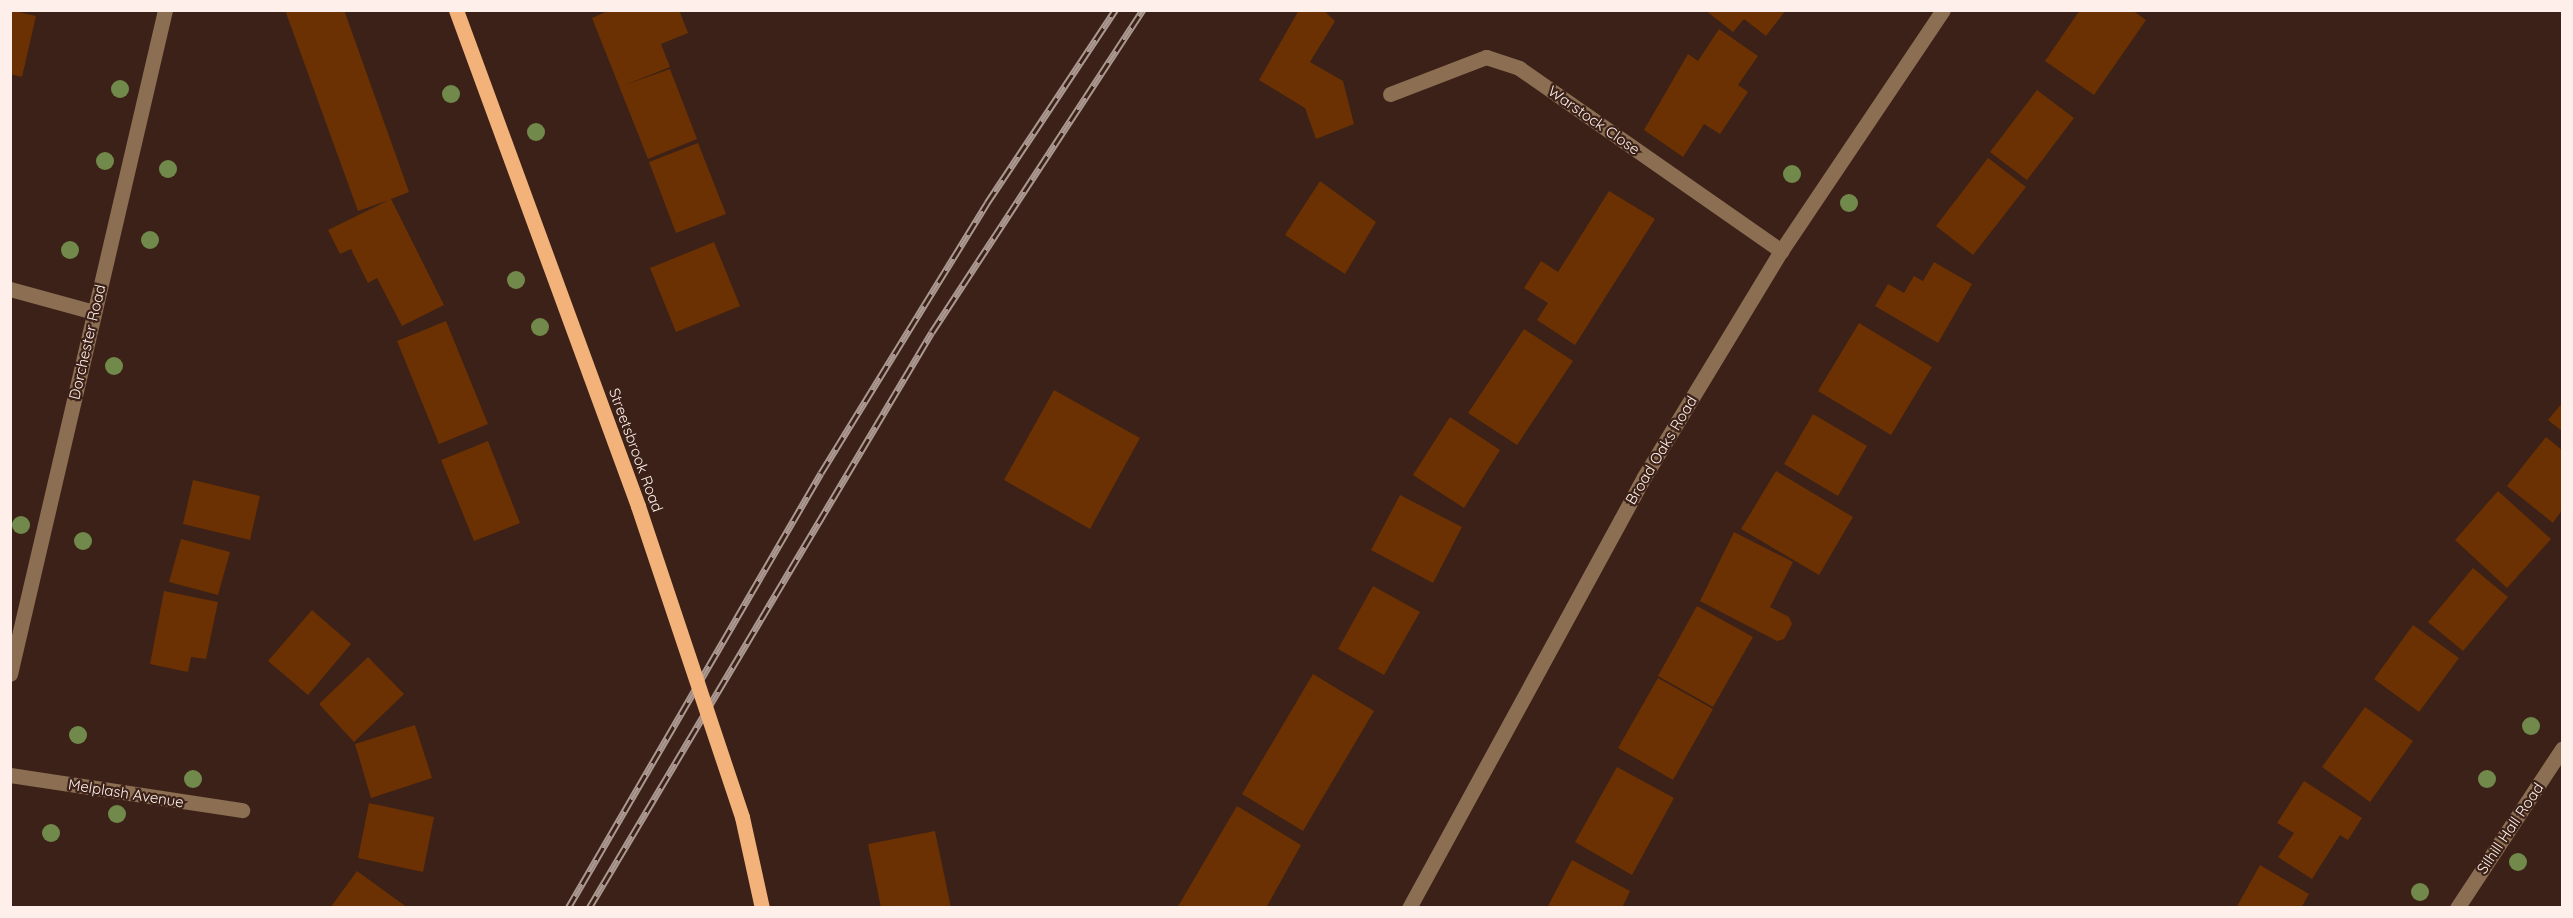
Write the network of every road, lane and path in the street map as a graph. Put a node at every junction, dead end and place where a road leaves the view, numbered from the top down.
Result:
1 (165, 10) edge
2 (456, 10) edge
3 (1943, 10) edge
4 (1390, 94) dead end
5 (1781, 251) junction
6 (10, 289) edge
7 (94, 312) junction
8 (10, 674) edge
9 (2562, 749) edge
10 (10, 775) edge
11 (242, 810) dead end
12 (762, 908) edge
13 (1408, 908) edge
14 (2457, 908) edge

1 - 7 street, Dorchester Road
2 - 12 main road, Streetsbrook Road, bridge
3 - 5 street, Broad Oaks Road
4 - 5 street, Warstock Close
5 - 13 street, Broad Oaks Road
6 - 7 street
7 - 8 street, Dorchester Road
9 - 14 street, Silhill Hall Road
10 - 11 street, Melplash Avenue

